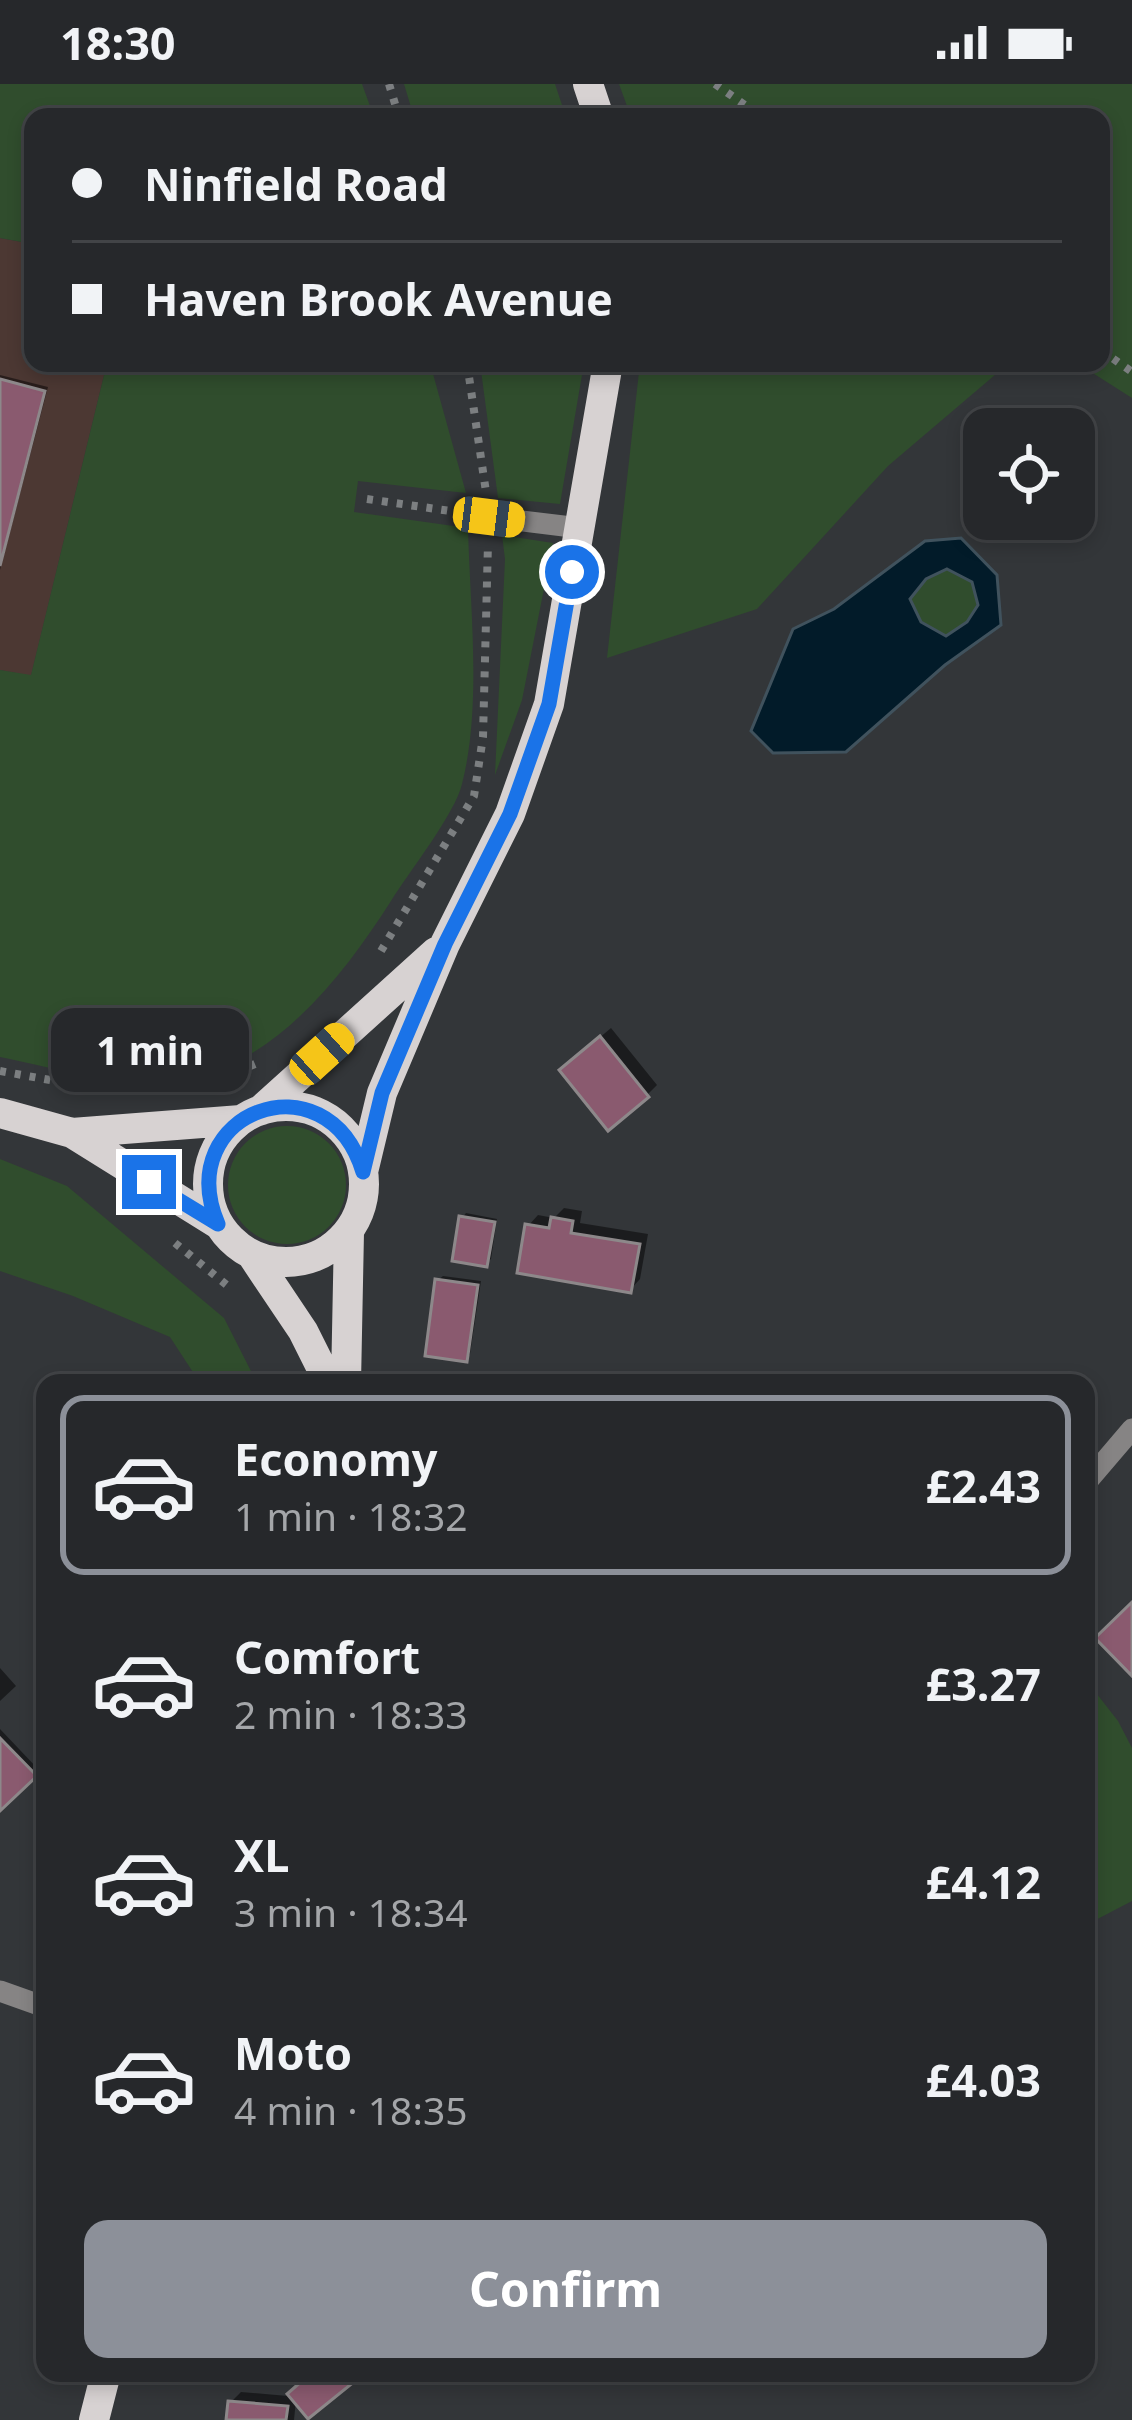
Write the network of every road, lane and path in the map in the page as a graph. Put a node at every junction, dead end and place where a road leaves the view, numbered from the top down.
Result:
1 (715, 84) edge
2 (749, 108) edge
3 (468, 372) edge
4 (606, 372) edge
5 (368, 499) dead end
6 (489, 517) junction
7 (580, 528) junction
8 (445, 944) junction
9 (371, 969) dead end
10 (272, 1054) dead end
11 (0, 1071) edge
12 (200, 1087) dead end
13 (125, 1091) dead end
14 (0, 1113) edge
15 (251, 1115) junction
16 (72, 1132) junction
17 (363, 1172) junction
18 (218, 1224) junction
19 (349, 1232) junction
20 (168, 1237) dead end
21 (252, 1255) junction
22 (241, 1297) dead end
23 (324, 1374) edge
24 (346, 1374) edge
25 (1132, 1429) edge
26 (1095, 1472) edge
27 (0, 1991) edge
28 (36, 2005) edge
29 (104, 2382) edge
30 (94, 2420) edge

1 - 2 path
3 - 6 path
4 - 7 main road
5 - 6 path
6 - 7 street
6 - 9 path
7 - 8 main road
8 - 15 main road
8 - 17 main road
10 - 12 path
11 - 13 path
14 - 16 main road
15 - 16 main road
15 - 17 main road
15 - 18 main road
16 - 18 main road
17 - 19 main road
18 - 21 main road
19 - 21 main road
19 - 24 main road
20 - 22 path
21 - 23 main road
25 - 26 street
27 - 28 street
29 - 30 main road

